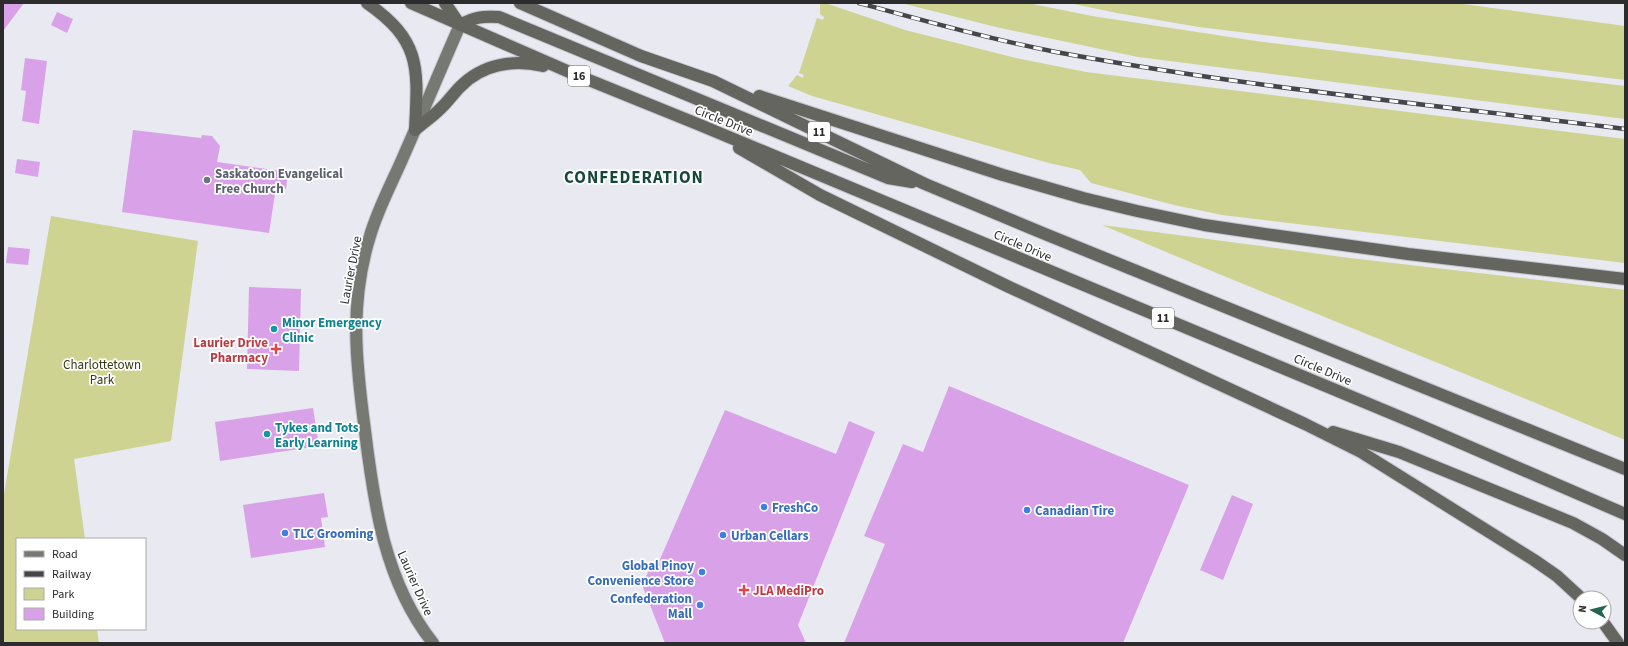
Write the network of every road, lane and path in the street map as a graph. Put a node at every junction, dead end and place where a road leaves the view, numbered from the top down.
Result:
1 (367, 3) edge
2 (411, 3) edge
3 (446, 3) edge
4 (520, 3) edge
5 (460, 25) junction
6 (574, 74) junction
7 (712, 81) junction
8 (700, 125) junction
9 (415, 130) junction
10 (925, 184) junction
11 (1625, 279) edge
12 (1305, 424) junction
13 (1625, 469) edge
14 (1625, 514) edge
15 (1625, 555) edge
16 (1572, 590) edge
17 (1609, 630) edge
18 (433, 643) edge
19 (1618, 643) edge

1 - 9 highway
2 - 5 highway, Circle Drive
3 - 5 highway
4 - 7 highway, Circle Drive / 11
5 - 6 highway, Circle Drive / 16
5 - 9 main road, Laurier Drive
5 - 10 highway
6 - 8 highway, Circle Drive / 16
6 - 9 highway, 16
7 - 10 highway, Circle Drive / 11
7 - 11 highway
8 - 12 highway
8 - 14 highway, Circle Drive / 11
9 - 18 main road, Laurier Drive
10 - 13 highway, Circle Drive / 11
12 - 15 highway
12 - 16 highway
17 - 19 highway

